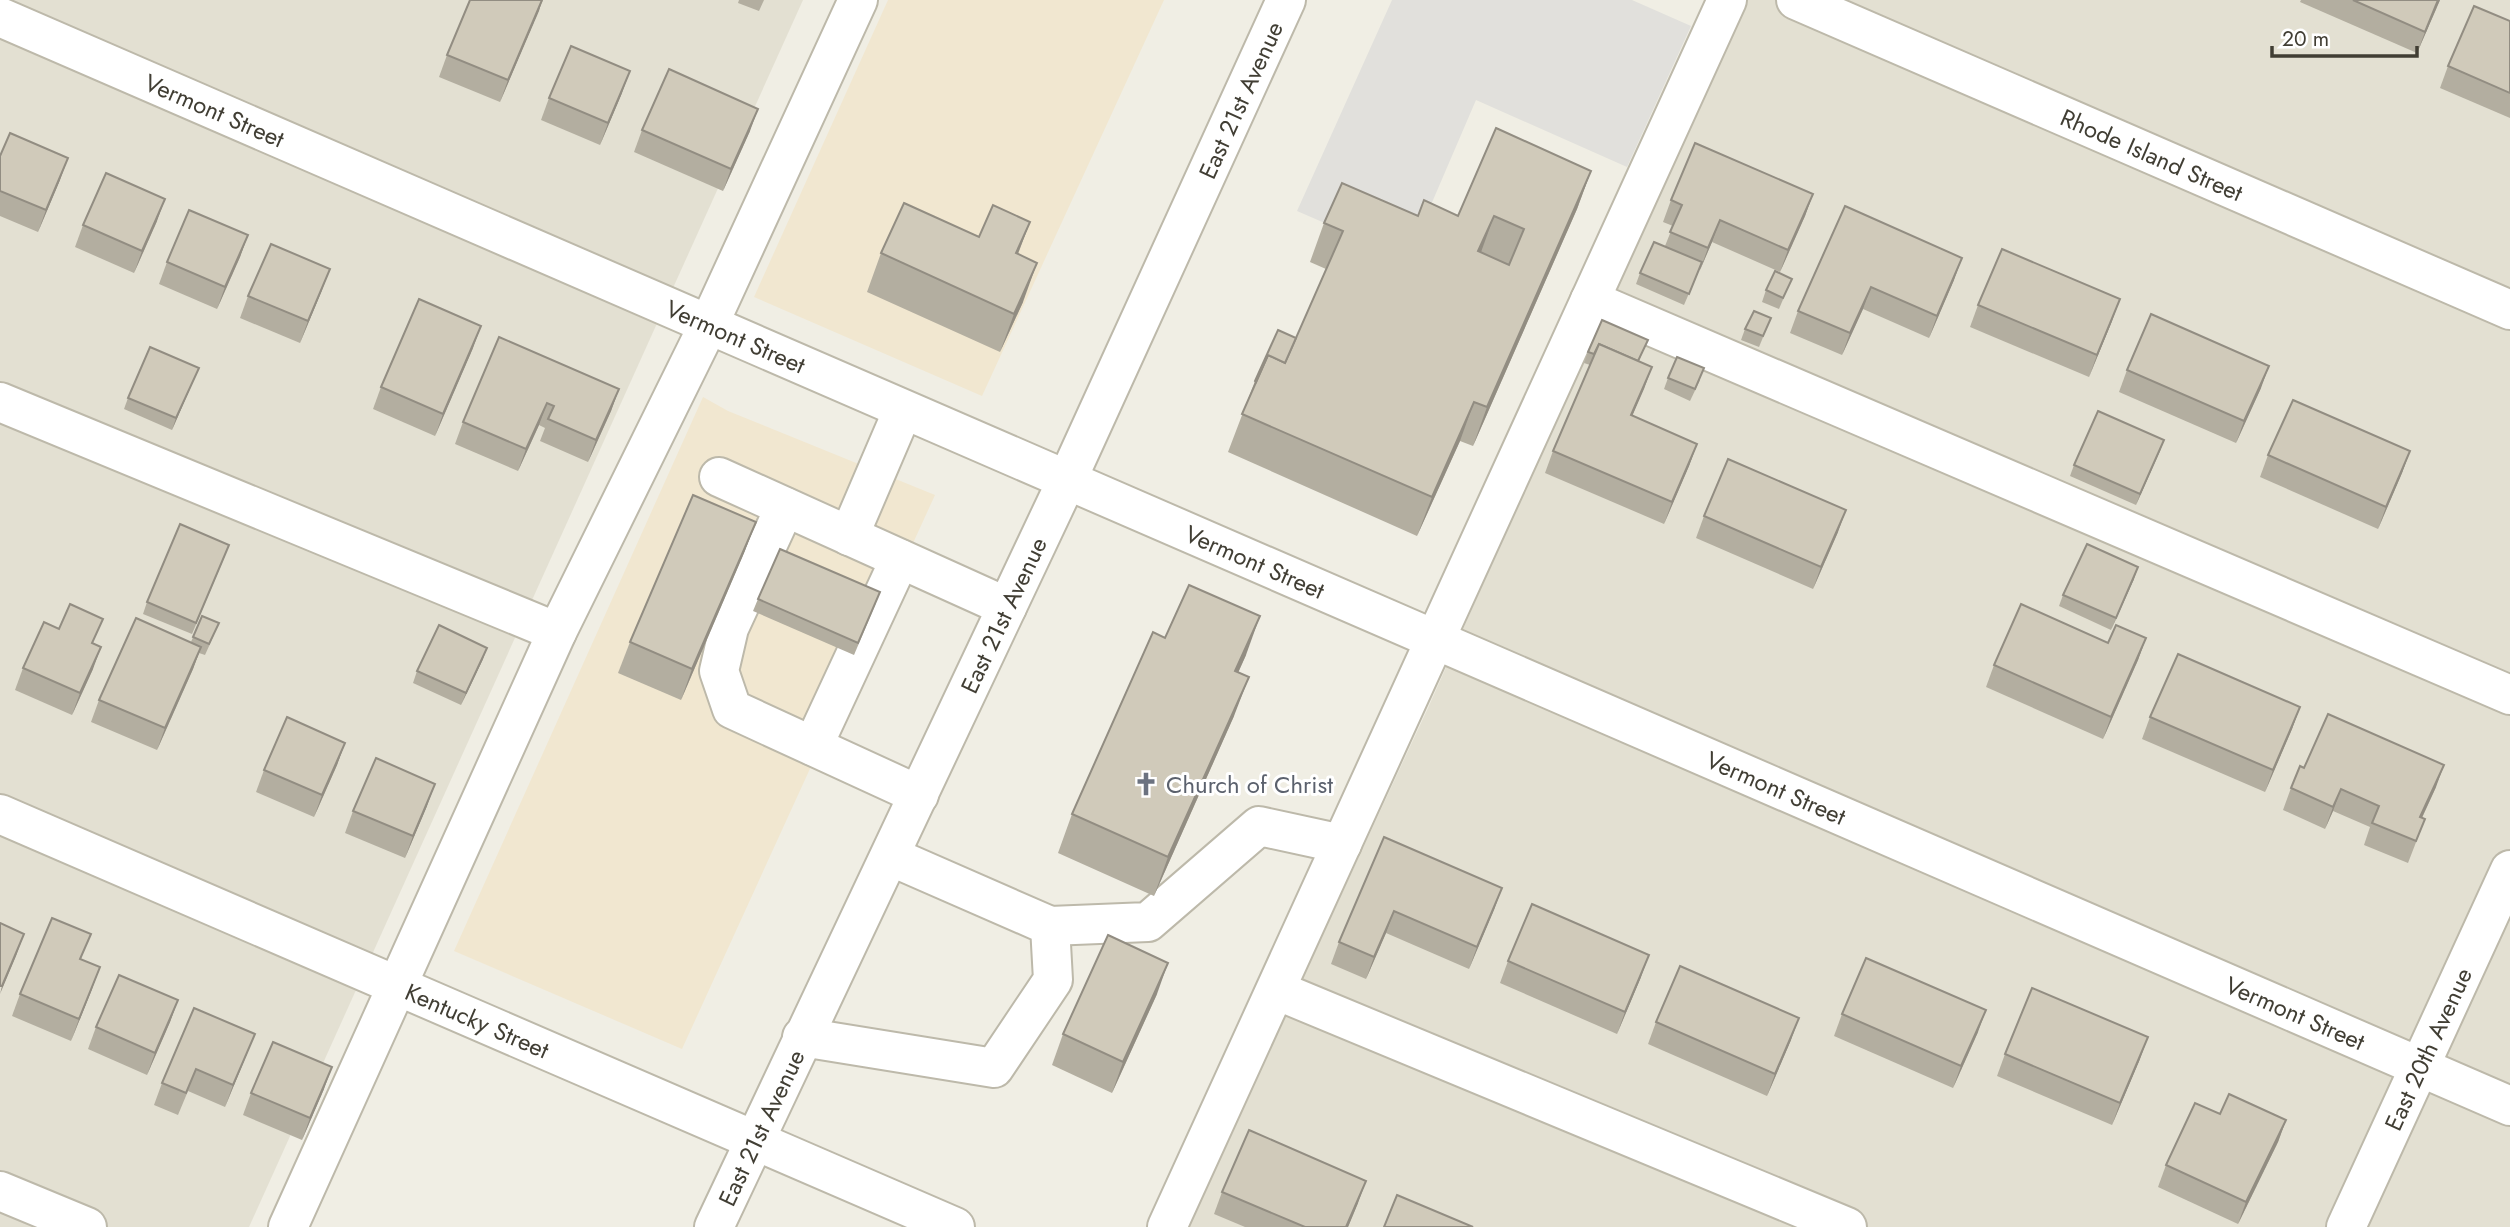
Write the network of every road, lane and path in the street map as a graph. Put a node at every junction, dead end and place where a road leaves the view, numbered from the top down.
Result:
1 (859, 0) edge
2 (1286, 0) edge
3 (1727, 0) edge
4 (1796, 0) edge
5 (0, 17) edge
6 (1590, 300) junction
7 (2510, 310) edge
8 (708, 326) junction
9 (0, 402) edge
10 (903, 410) junction
11 (719, 477) dead end
12 (1067, 480) junction
13 (785, 507) junction
14 (849, 536) junction
15 (900, 559) junction
16 (1007, 607) junction
17 (558, 632) junction
18 (1435, 640) junction
19 (2510, 695) edge
20 (813, 746) junction
21 (919, 795) junction
22 (0, 814) edge
23 (1342, 844) junction
24 (890, 856) junction
25 (2510, 870) edge
26 (1050, 926) junction
27 (397, 988) junction
28 (1276, 990) junction
29 (802, 1037) junction
30 (2420, 1067) junction
31 (2510, 1106) edge
32 (754, 1140) junction
33 (0, 1191) edge
34 (88, 1227) edge
35 (288, 1227) edge
36 (714, 1227) edge
37 (955, 1227) edge
38 (1167, 1227) edge
39 (1847, 1227) edge
40 (2346, 1227) edge

1 - 8 street
2 - 12 street, East 21st Avenue
3 - 6 street
4 - 7 street, Rhode Island Street
5 - 8 street, Vermont Street
6 - 18 street
6 - 19 street
8 - 10 street, Vermont Street
8 - 17 street
9 - 17 street
10 - 12 street, Vermont Street
10 - 14 street
11 - 13 street
12 - 16 street, East 21st Avenue
12 - 18 street, Vermont Street
13 - 14 street
13 - 20 street
14 - 15 street
15 - 16 street
15 - 20 street
16 - 21 street, East 21st Avenue
17 - 27 street
18 - 23 street
18 - 30 street, Vermont Street
20 - 21 street
21 - 24 street, East 21st Avenue
22 - 27 street, Kentucky Street
23 - 26 street
23 - 28 street
24 - 26 street
24 - 29 street, East 21st Avenue
25 - 30 street, East 20th Avenue
26 - 29 street
27 - 32 street, Kentucky Street
27 - 35 street
28 - 38 street
28 - 39 street
29 - 32 street, East 21st Avenue
30 - 31 street, Vermont Street
30 - 40 street, East 20th Avenue
32 - 36 street, East 21st Avenue
32 - 37 street, Kentucky Street
33 - 34 street

